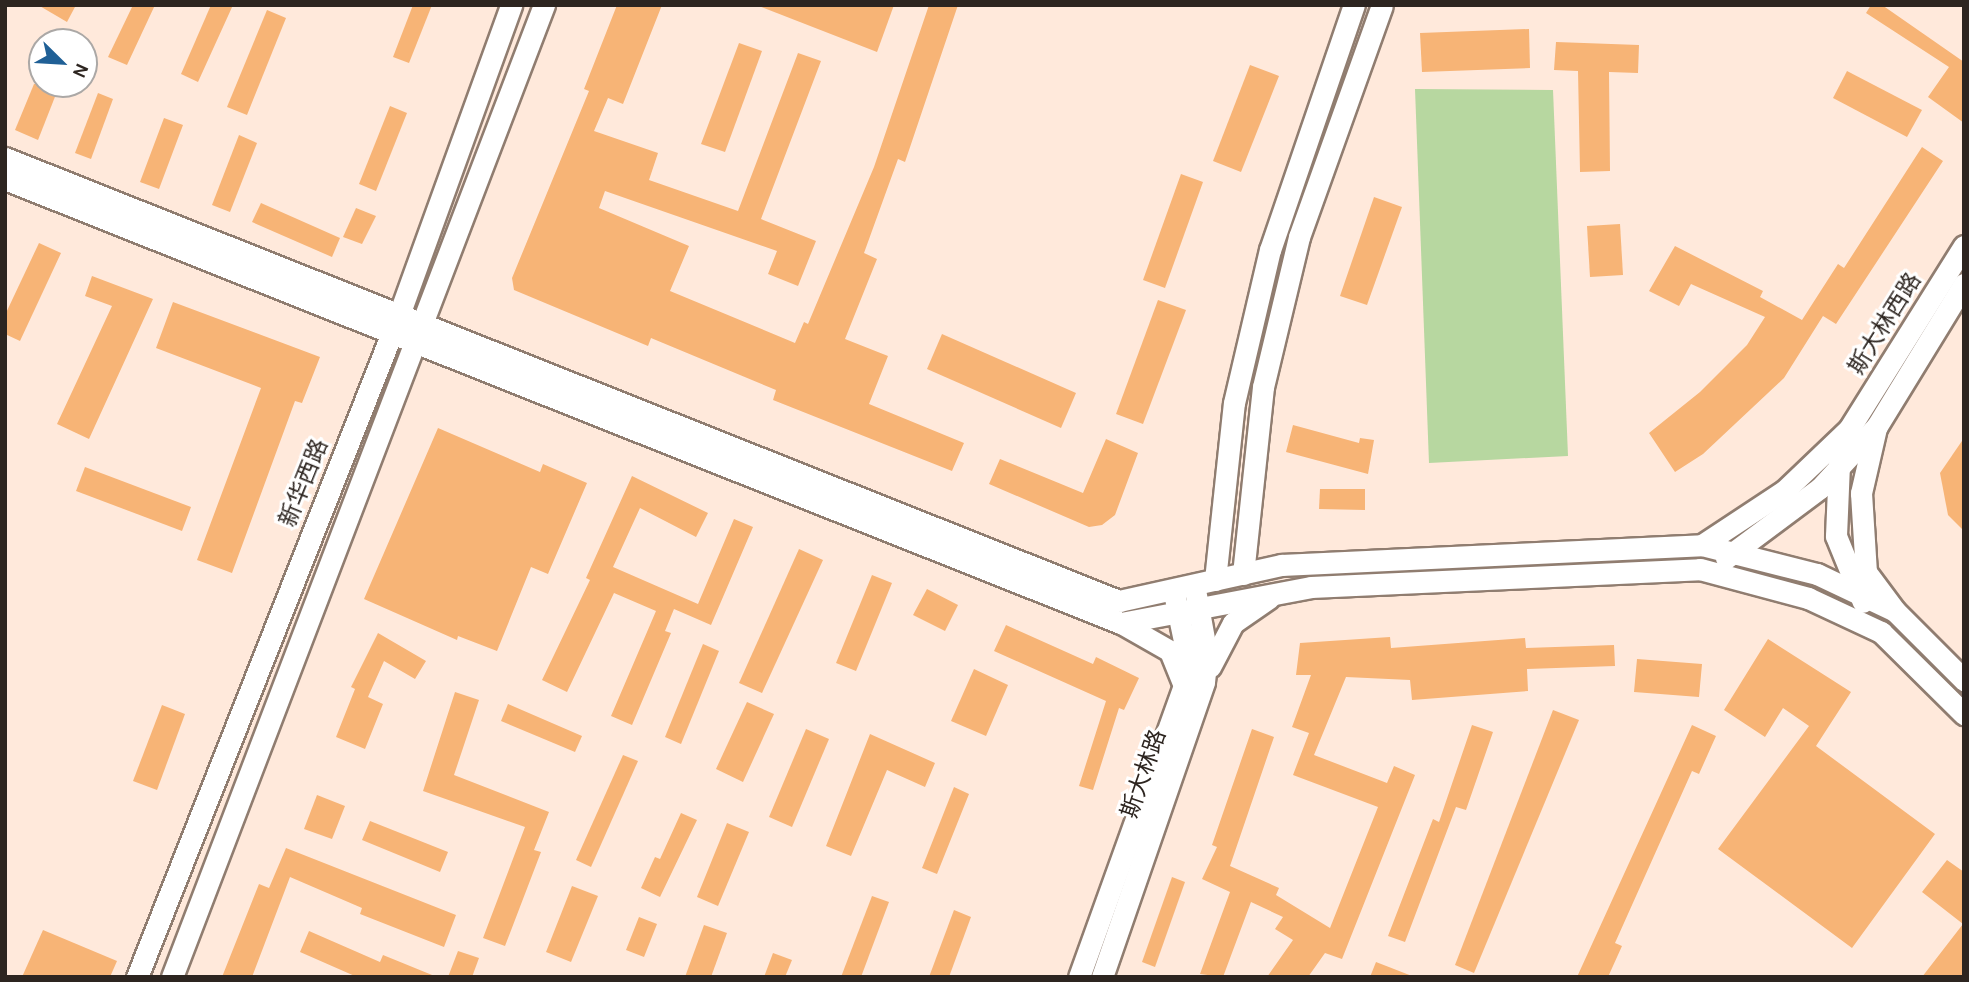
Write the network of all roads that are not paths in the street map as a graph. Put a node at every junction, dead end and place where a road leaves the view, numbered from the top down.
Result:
1 (511, 5) edge
2 (544, 5) edge
3 (1354, 5) edge
4 (1382, 5) edge
5 (5, 158) edge
6 (5, 179) edge
7 (1964, 246) edge
8 (1964, 284) edge
9 (395, 324) junction
10 (417, 332) junction
11 (1877, 426) junction
12 (1849, 429) junction
13 (1838, 469) junction
14 (1702, 545) junction
15 (1730, 552) junction
16 (1243, 573) junction
17 (1713, 573) junction
18 (1215, 580) junction
19 (1182, 587) junction
20 (1283, 590) junction
21 (1860, 596) junction
22 (1190, 609) junction
23 (1895, 611) junction
24 (1121, 623) junction
25 (1881, 632) junction
26 (1964, 680) edge
27 (1194, 684) junction
28 (1964, 714) edge
29 (137, 977) edge
30 (172, 977) edge
31 (1079, 977) edge
32 (1102, 977) edge

1 - 9 main road, 新华西路
2 - 10 main road
3 - 18 main road
4 - 16 main road
5 - 9 main road
6 - 9 main road
7 - 12 main road, 斯大林西路
8 - 11 main road, 斯大林西路
9 - 10 main road
9 - 29 main road, 新华西路
10 - 19 main road
10 - 24 main road
10 - 30 main road
11 - 13 main road
11 - 23 main road
12 - 13 main road
12 - 14 main road
13 - 15 main road
13 - 21 main road
14 - 15 main road
14 - 16 main road
15 - 17 main road
15 - 21 main road
16 - 18 main road
17 - 20 main road
17 - 25 main road
18 - 19 main road
19 - 22 main road, 斯大林路
20 - 22 main road
20 - 27 main road
21 - 23 main road
21 - 25 main road
22 - 24 main road
22 - 27 main road, 斯大林路
23 - 26 main road
24 - 27 main road
25 - 28 main road
27 - 31 main road, 斯大林路
27 - 32 main road, 斯大林路

